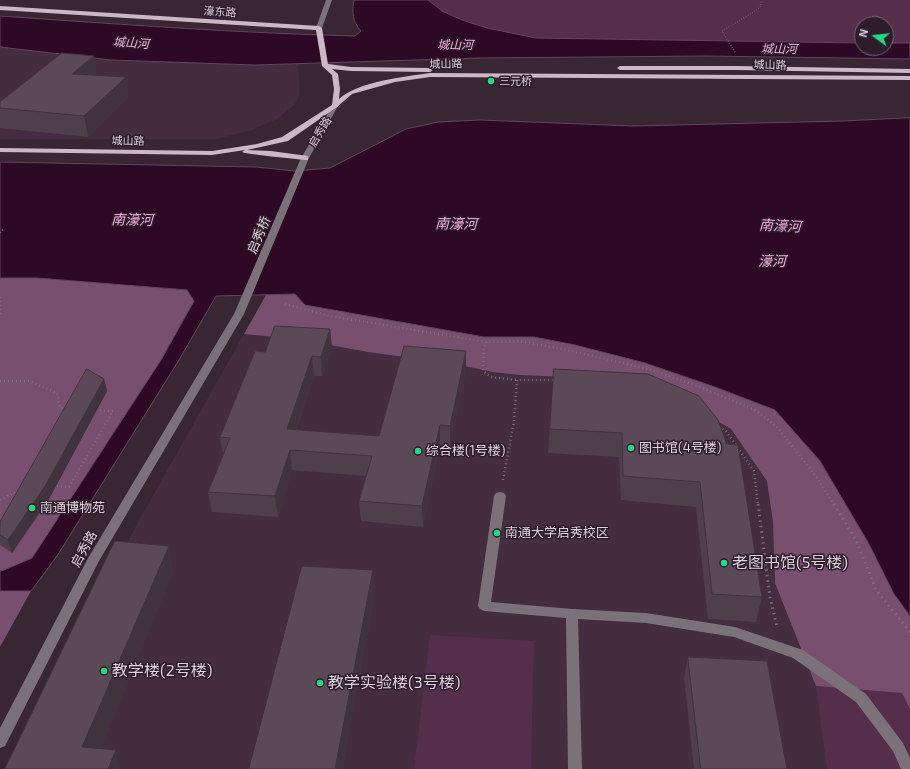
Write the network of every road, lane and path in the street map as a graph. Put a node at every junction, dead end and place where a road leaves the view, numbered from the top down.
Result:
1 (329, 0) edge
2 (761, 0) edge
3 (0, 8) edge
4 (320, 31) junction
5 (735, 53) dead end
6 (324, 65) junction
7 (910, 71) edge
8 (910, 78) edge
9 (335, 106) junction
10 (0, 150) edge
11 (212, 153) junction
12 (304, 161) junction
13 (4, 228) dead end
14 (0, 233) edge
15 (0, 296) edge
16 (285, 304) dead end
17 (239, 314) joint
18 (0, 315) edge
19 (486, 342) junction
20 (517, 380) junction
21 (559, 380) edge
22 (0, 382) edge
23 (75, 409) edge
24 (90, 410) edge
25 (714, 424) edge
26 (46, 486) edge
27 (24, 488) edge
28 (500, 496) joint
29 (0, 500) edge
30 (572, 614) junction
31 (910, 632) edge
32 (782, 649) junction
33 (0, 742) edge
34 (575, 769) edge
35 (908, 769) edge

1 - 4 street
2 - 5 path
3 - 4 main road, 濠东路
4 - 6 main road
6 - 7 main road, 城山路
6 - 9 main road
8 - 9 main road, 城山路
9 - 11 main road, 城山路
9 - 12 street, 启秀路
10 - 11 main road, 城山路
11 - 12 main road
12 - 17 street, 启秀桥
13 - 14 path
15 - 18 path
16 - 19 path
17 - 33 street, 启秀路
19 - 20 path
19 - 31 path
20 - 21 path
20 - 28 path
22 - 23 path
24 - 26 path
25 - 32 path
27 - 29 path
28 - 30 street
30 - 32 street
30 - 34 street
32 - 35 street

